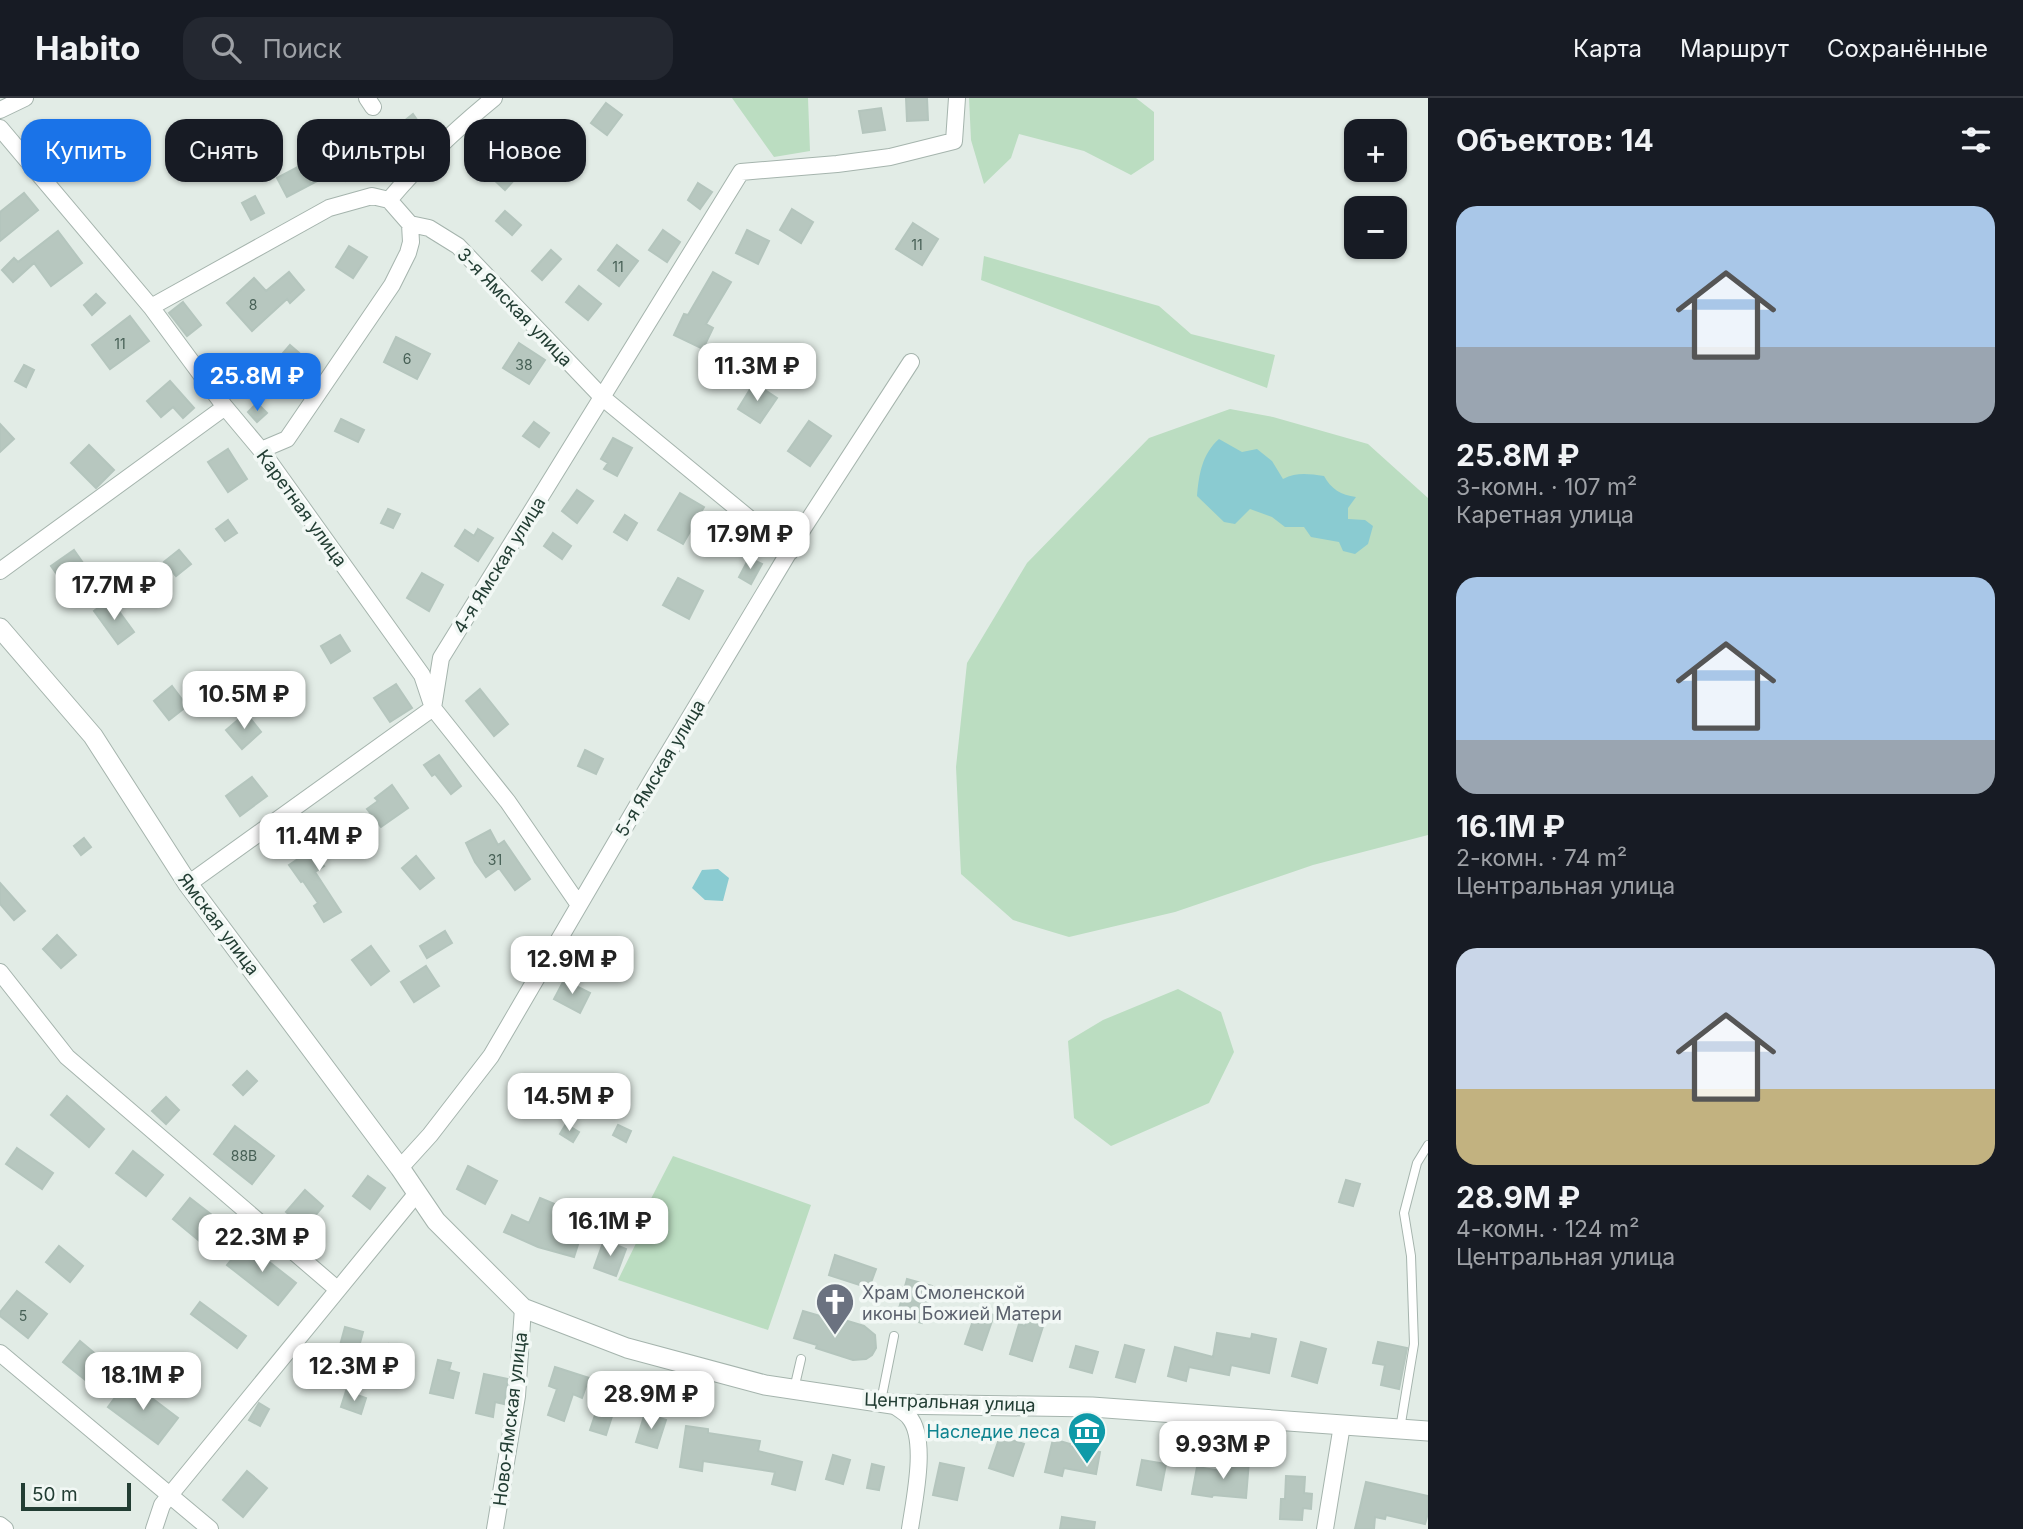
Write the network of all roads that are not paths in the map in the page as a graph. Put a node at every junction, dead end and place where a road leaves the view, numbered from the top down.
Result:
1 (24, 98) edge
2 (494, 98) edge
3 (957, 98) edge
4 (0, 110) edge
5 (0, 128) edge
6 (389, 200) junction
7 (410, 224) junction
8 (151, 307) junction
9 (911, 362) dead end
10 (603, 398) junction
11 (225, 407) junction
12 (261, 450) junction
13 (790, 552) junction
14 (0, 571) edge
15 (0, 628) edge
16 (433, 708) junction
17 (188, 884) junction
18 (579, 905) junction
19 (0, 972) edge
20 (1428, 1145) edge
21 (400, 1168) junction
22 (417, 1193) junction
23 (436, 1221) joint
24 (337, 1289) junction
25 (523, 1308) junction
26 (894, 1336) dead end
27 (0, 1353) edge
28 (800, 1359) dead end
29 (794, 1390) junction
30 (886, 1403) junction
31 (1342, 1425) junction
32 (1400, 1429) junction
33 (1428, 1432) edge
34 (166, 1500) junction
35 (0, 1525) edge
36 (5, 1529) edge
37 (142, 1529) edge
38 (155, 1529) edge
39 (210, 1529) edge
40 (495, 1529) edge
41 (910, 1529) edge
42 (1325, 1529) edge

1 - 4 street
2 - 6 street
3 - 10 street, 4-я Ямская улица
5 - 8 street, Каретная улица
6 - 7 street, 3-я Ямская улица
6 - 8 street
7 - 10 street, 3-я Ямская улица
7 - 12 street
8 - 11 street, Каретная улица
9 - 13 street, 5-я Ямская улица
10 - 13 street, 3-я Ямская улица
10 - 16 street, 4-я Ямская улица
11 - 12 street, Каретная улица
11 - 14 street
12 - 16 street, Каретная улица
13 - 18 street, 5-я Ямская улица
15 - 17 street, Ямская улица
16 - 17 street
16 - 18 street, Каретная улица
17 - 21 street, Ямская улица
18 - 21 street, 5-я Ямская улица
19 - 24 street
20 - 32 lane
21 - 22 street, Ямская улица
22 - 23 street, Ямская улица
22 - 24 street
23 - 25 street, Центральная улица
24 - 34 street
25 - 29 street, Центральная улица
25 - 40 street, Ново-Ямская улица
26 - 30 lane
27 - 34 street
28 - 29 lane
29 - 30 street, Центральная улица
30 - 31 street, Центральная улица
30 - 41 street
31 - 32 street, Центральная улица
31 - 42 street
32 - 33 street, Центральная улица
34 - 37 street
34 - 38 street
34 - 39 street
35 - 36 street

